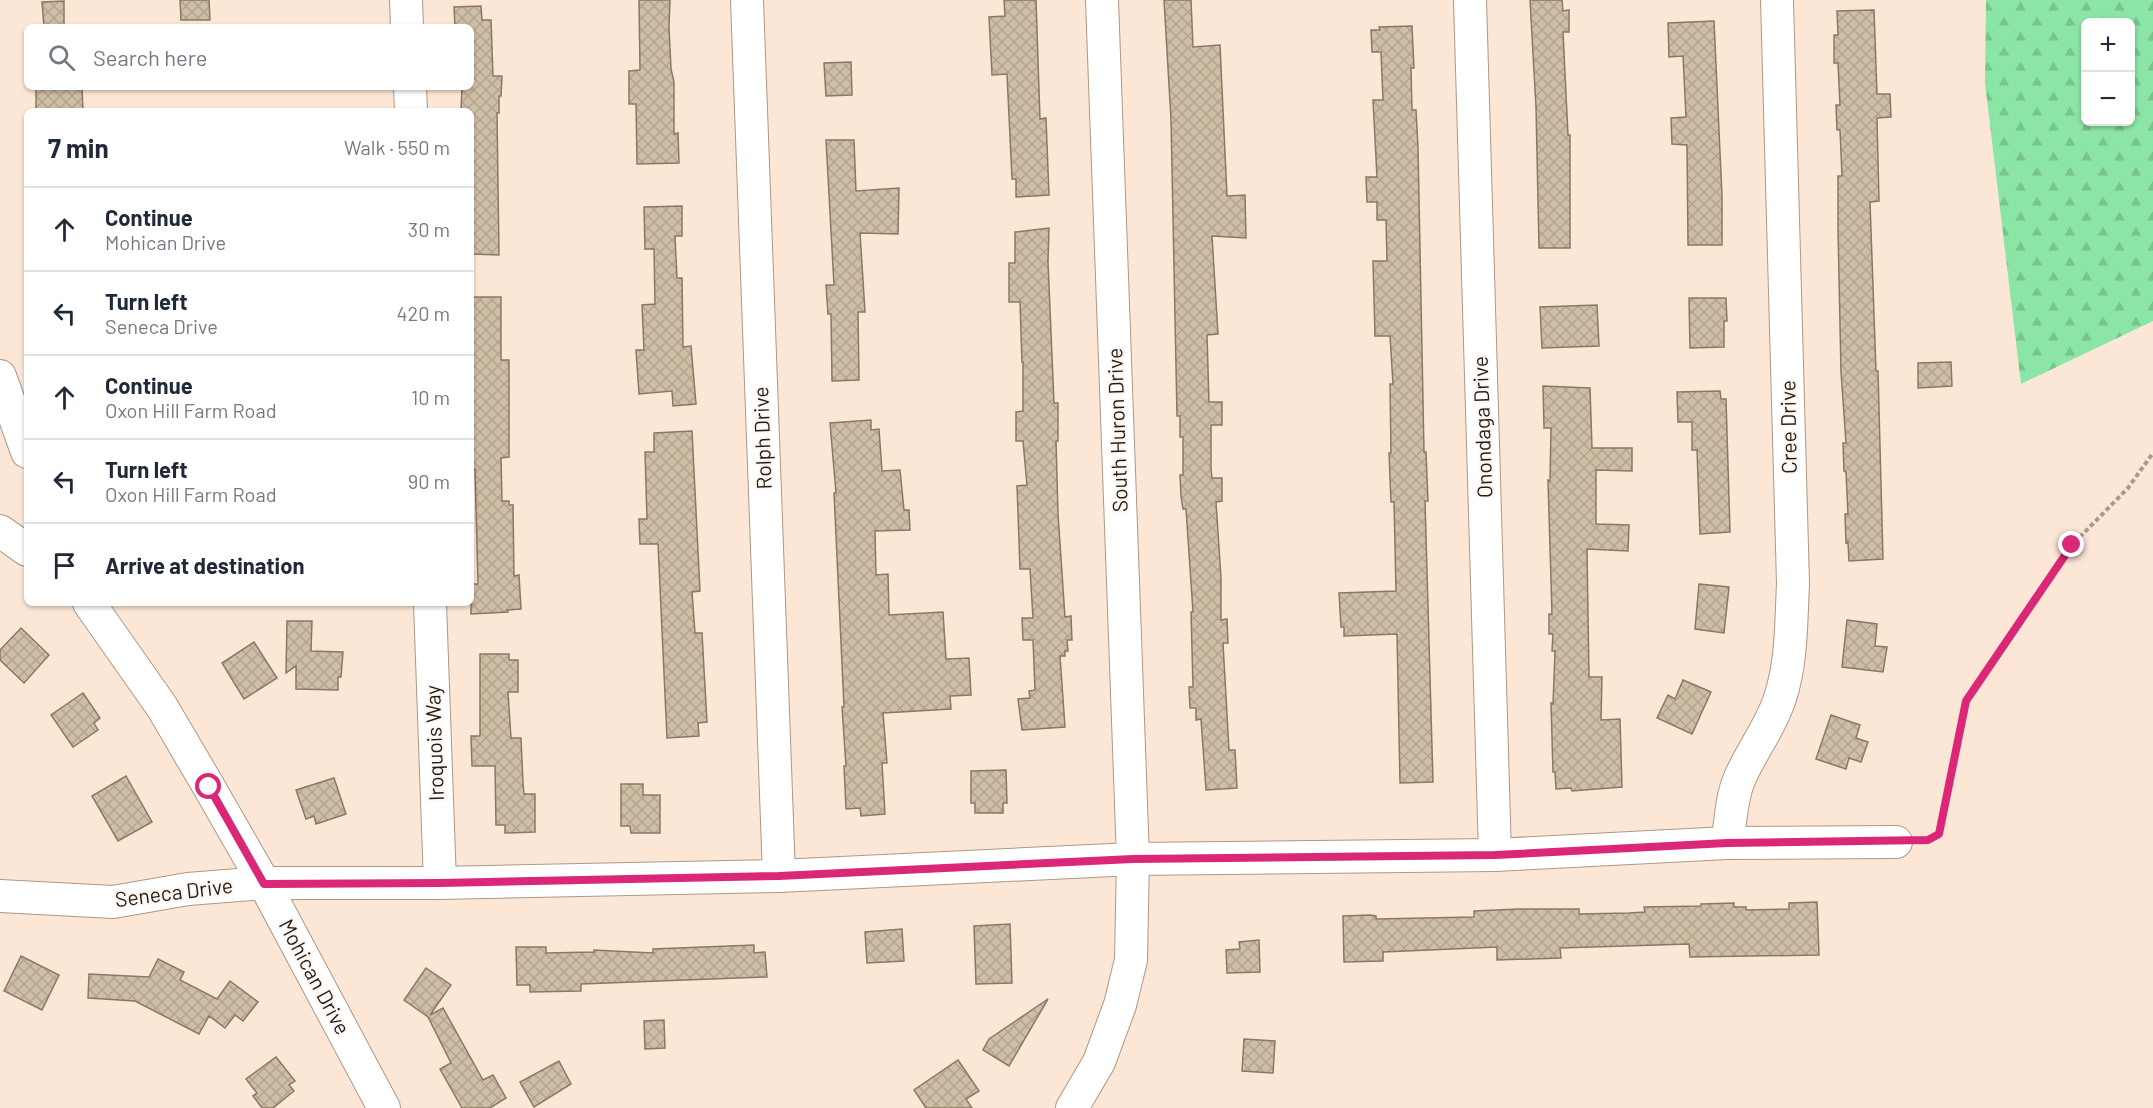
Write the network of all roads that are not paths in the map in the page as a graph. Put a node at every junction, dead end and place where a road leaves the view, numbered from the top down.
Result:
1 (406, 0) edge
2 (747, 0) edge
3 (1102, 0) edge
4 (1470, 0) edge
5 (1778, 0) edge
6 (408, 24) edge
7 (410, 90) edge
8 (411, 108) edge
9 (0, 376) edge
10 (24, 444) edge
11 (0, 531) edge
12 (24, 548) edge
13 (91, 606) edge
14 (430, 606) edge
15 (1896, 842) road end
16 (1727, 843) junction
17 (1495, 855) junction
18 (1133, 859) junction
19 (779, 876) junction
20 (440, 883) junction
21 (264, 884) junction
22 (0, 896) edge
23 (384, 1108) edge
24 (1072, 1108) edge

1 - 6 street
2 - 19 street, Rolph Drive
3 - 18 street, South Huron Drive
4 - 17 street, Onondaga Drive
5 - 16 street, Cree Drive
7 - 8 street
9 - 10 street
11 - 12 street
13 - 21 street, Mohican Drive
14 - 20 street, Iroquois Way
15 - 16 street, Seneca Drive
16 - 17 street, Seneca Drive
17 - 18 street, Seneca Drive
18 - 19 street, Seneca Drive
18 - 24 street, South Huron Drive
19 - 20 street, Seneca Drive
20 - 21 street, Seneca Drive
21 - 22 street, Seneca Drive
21 - 23 street, Mohican Drive

